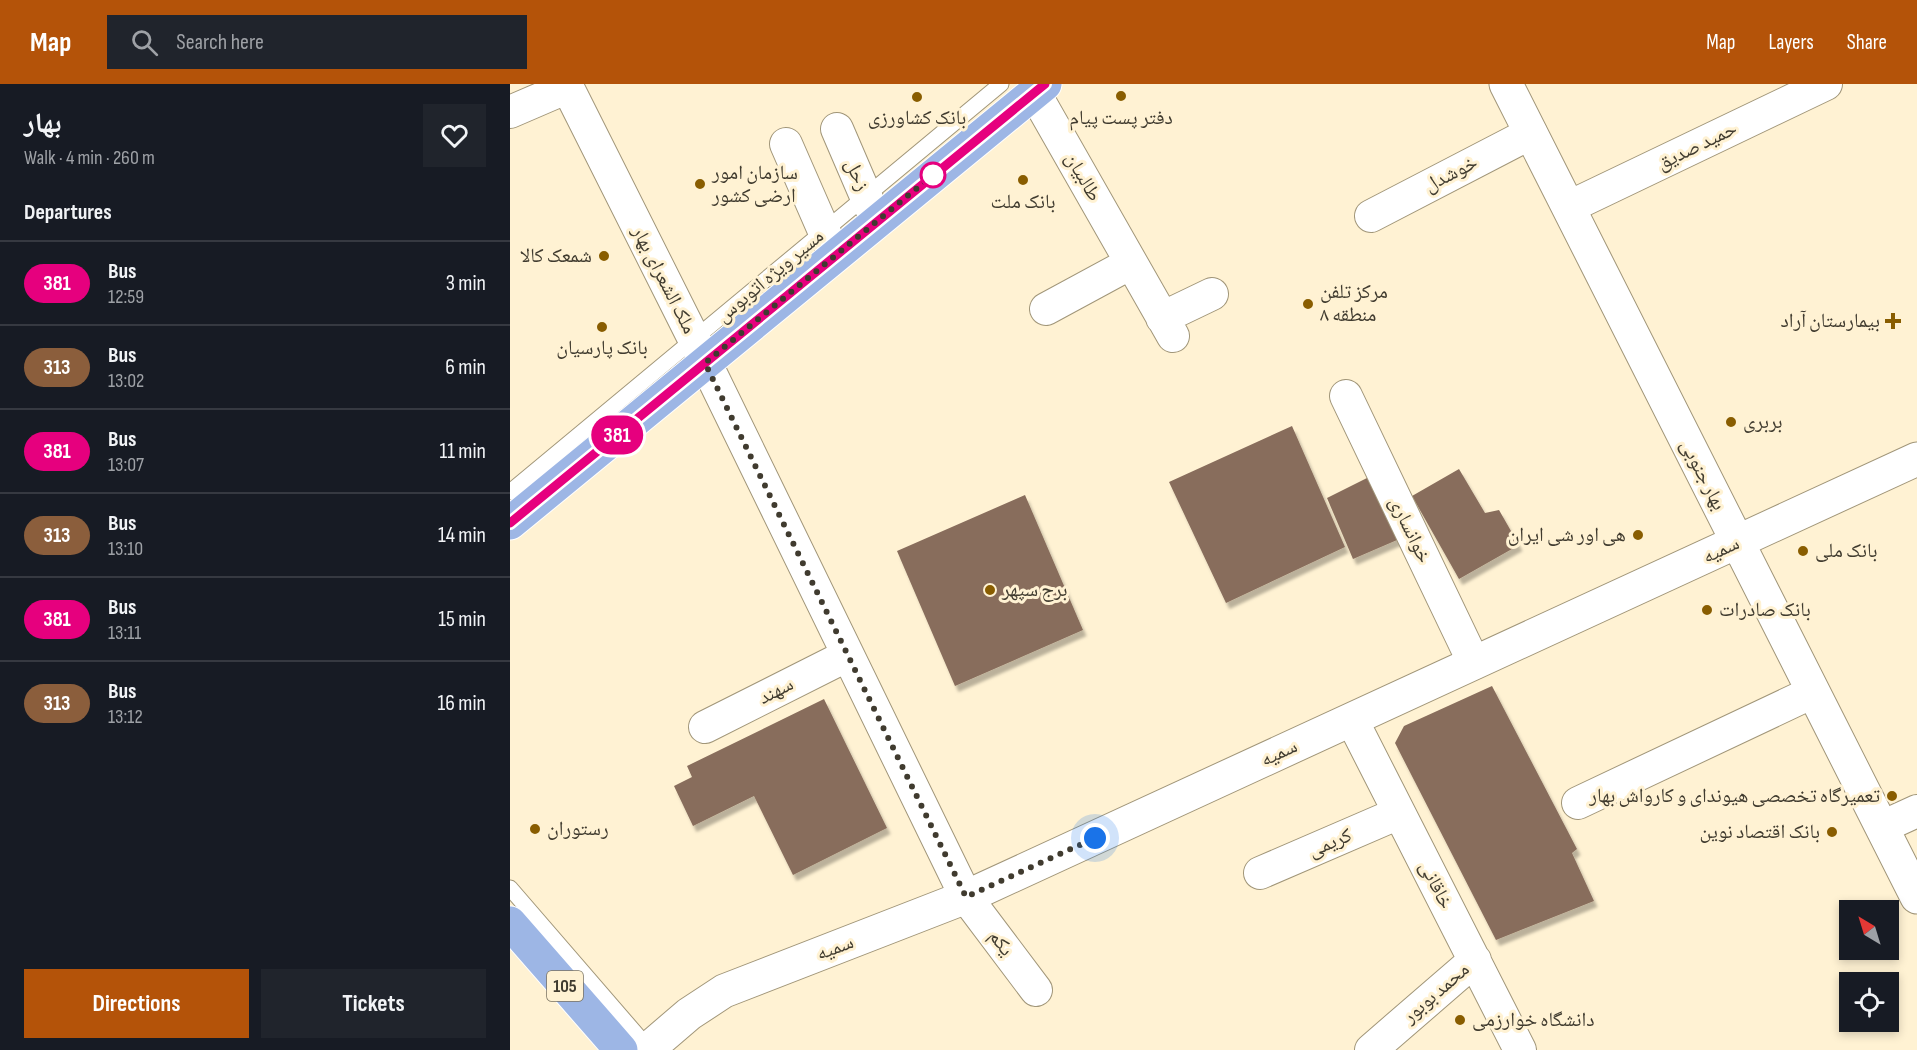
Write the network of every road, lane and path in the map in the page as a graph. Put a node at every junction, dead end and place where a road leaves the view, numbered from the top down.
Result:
1 (1001, 84) edge
2 (1506, 84) edge
3 (567, 86) edge
4 (1040, 88) edge
5 (1808, 88) edge
6 (510, 112) edge
7 (837, 129) dead end
8 (1531, 133) junction
9 (786, 144) dead end
10 (1569, 207) junction
11 (872, 209) junction
12 (1371, 216) dead end
13 (830, 244) junction
14 (1131, 262) junction
15 (1212, 294) dead end
16 (1046, 309) dead end
17 (699, 351) junction
18 (1346, 396) dead end
19 (1917, 459) edge
20 (510, 492) edge
21 (510, 523) edge
22 (1737, 542) junction
23 (848, 655) junction
24 (1474, 663) junction
25 (1813, 692) junction
26 (1352, 720) junction
27 (705, 727) dead end
28 (1578, 803) dead end
29 (1917, 811) edge
30 (1399, 813) junction
31 (1882, 827) junction
32 (1260, 873) dead end
33 (510, 888) edge
34 (966, 897) junction
35 (1917, 897) edge
36 (510, 923) edge
37 (1475, 960) junction
38 (1036, 990) dead end
39 (641, 1050) edge
40 (1371, 1050) edge
41 (1520, 1050) edge

1 - 11 lane
2 - 8 main road, بهار جنوبی
3 - 6 street
3 - 17 street, ملک الشعرای بهار
4 - 11 main road
4 - 14 street, طالبیان
5 - 10 street, حمید صدیق
7 - 11 street, زحل
8 - 10 main road, بهار جنوبی
8 - 12 street, خوشدل
9 - 13 street
10 - 22 main road, بهار جنوبی
11 - 13 main road
13 - 17 main road
14 - 15 street, طالبیان
14 - 16 street
17 - 20 lane
17 - 21 main road
17 - 23 street, ملک الشعرای بهار
18 - 24 street, خوانساری
19 - 22 main road, سمیه
22 - 24 main road, سمیه
22 - 25 main road, بهار جنوبی
23 - 27 street, سهند
23 - 34 street, ملک الشعرای بهار
24 - 26 main road, سمیه
25 - 28 street
25 - 31 main road, بهار جنوبی
26 - 30 street, خاقانی
26 - 34 main road, سمیه
29 - 31 street
30 - 32 street, کریمی
30 - 37 street, خاقانی
31 - 35 main road, بهار جنوبی
33 - 39 lane
34 - 38 street, یکم
34 - 39 main road, سمیه
36 - 39 main road, 105
37 - 40 street, محمد بوبور
37 - 41 street, خاقانی

